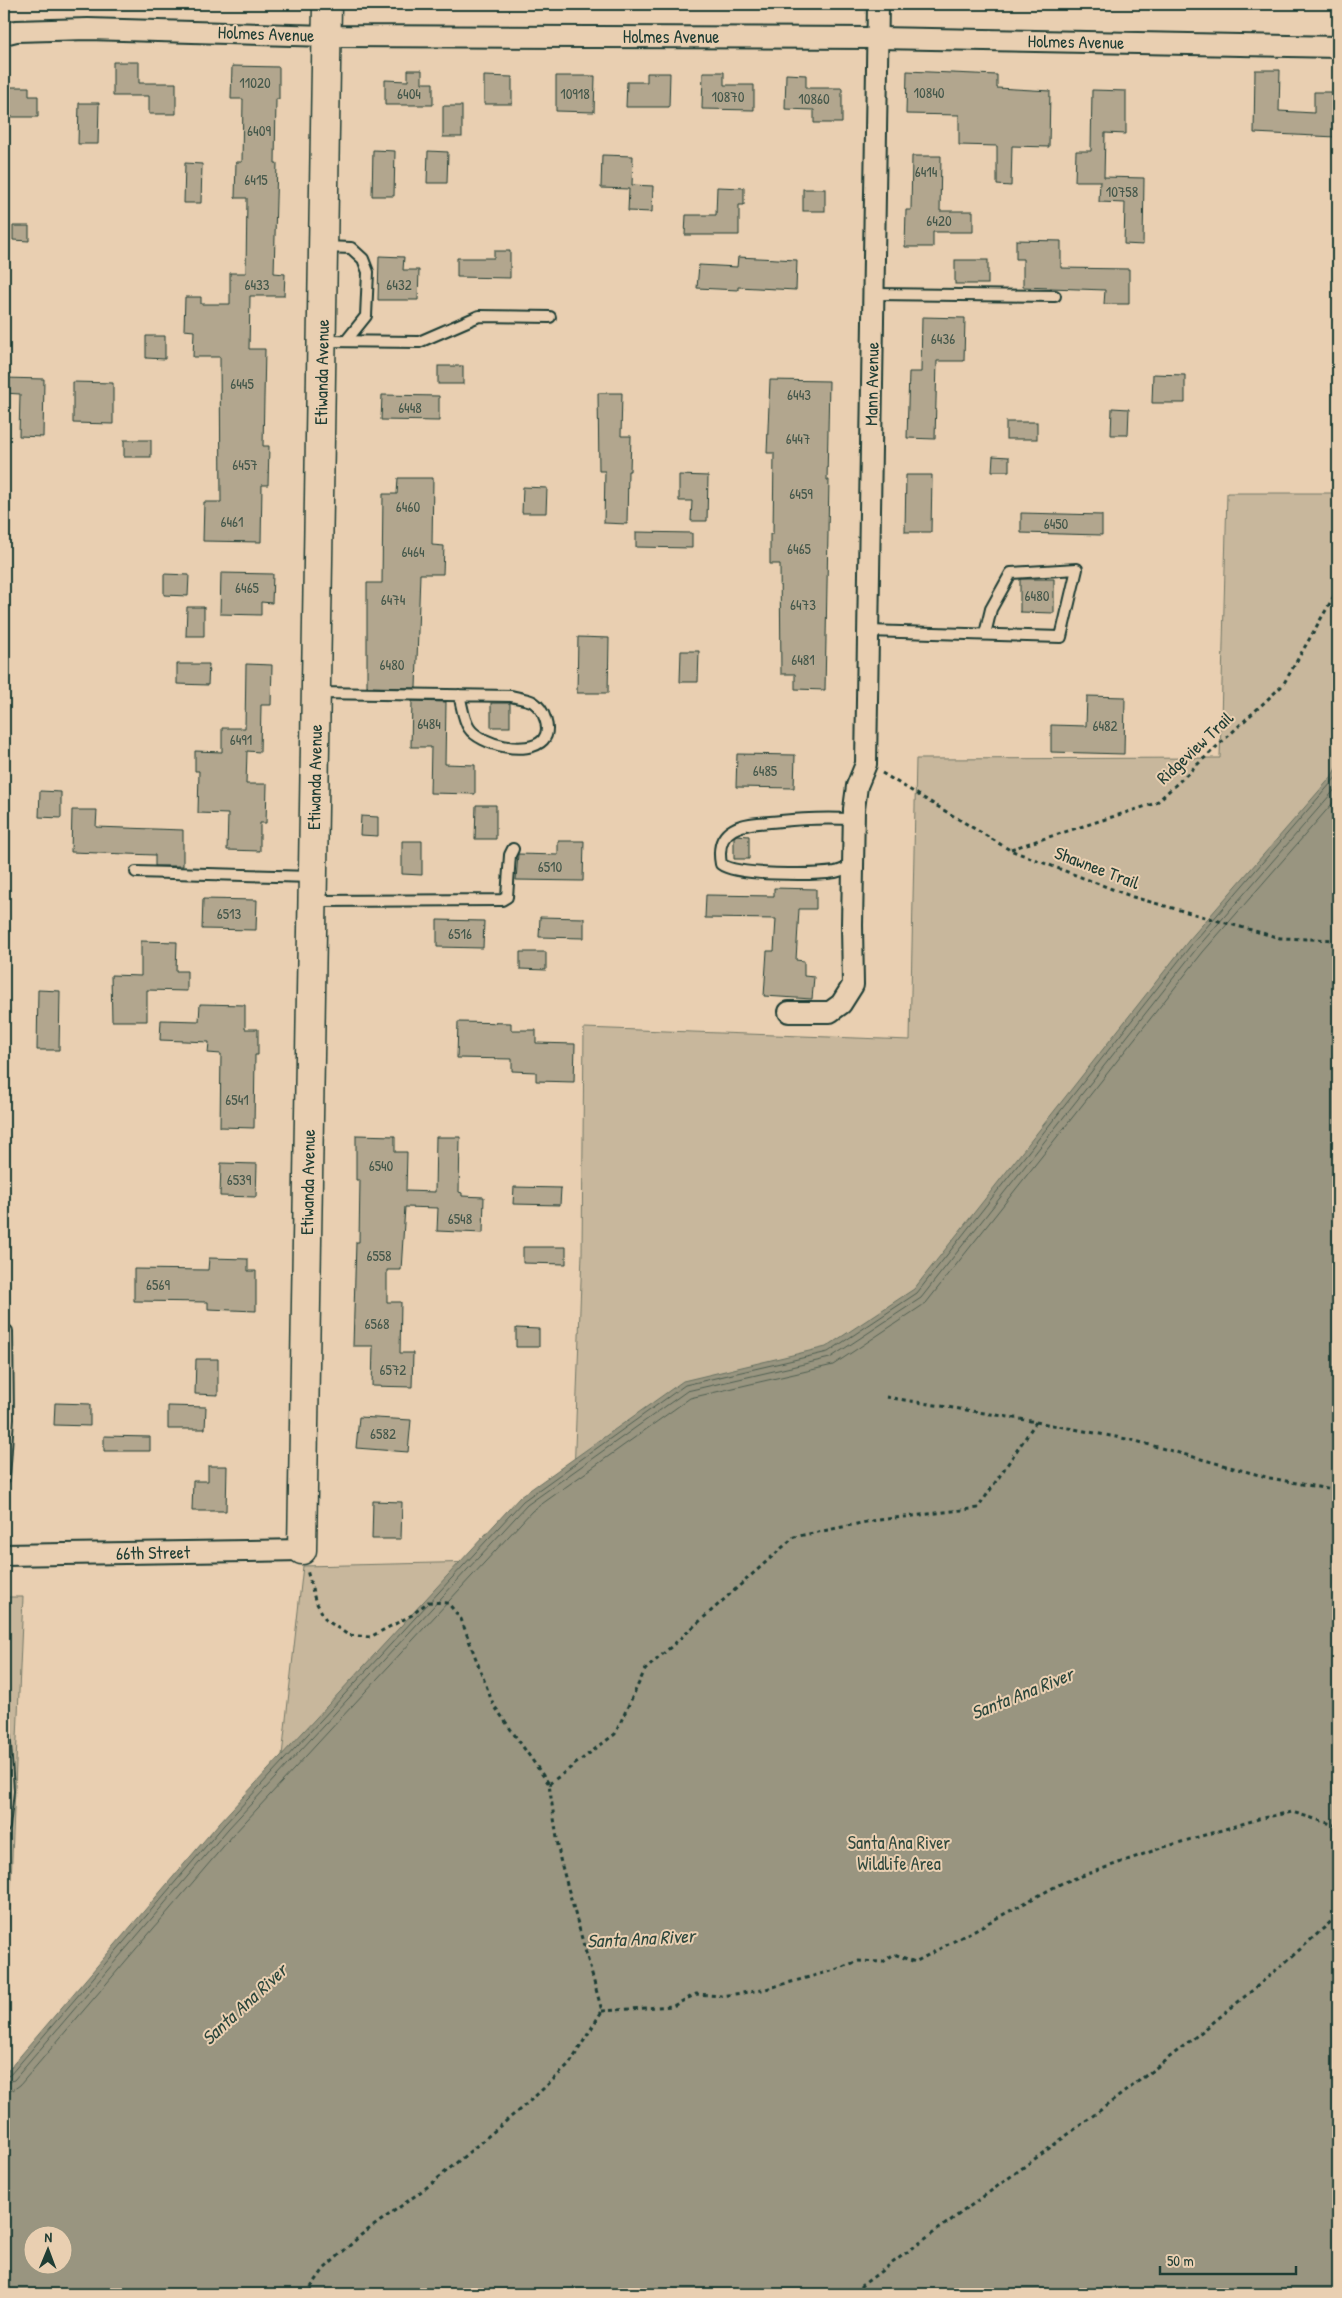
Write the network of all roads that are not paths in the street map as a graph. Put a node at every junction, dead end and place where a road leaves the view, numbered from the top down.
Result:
1 (327, 4) edge
2 (878, 4) edge
3 (4, 34) edge
4 (327, 36) junction
5 (878, 38) junction
6 (1338, 48) edge
7 (324, 247) junction
8 (874, 294) junction
9 (1055, 296) dead end
10 (550, 317) dead end
11 (334, 341) junction
12 (868, 631) junction
13 (985, 634) junction
14 (316, 692) junction
15 (459, 695) junction
16 (854, 819) junction
17 (513, 848) dead end
18 (853, 865) junction
19 (136, 872) dead end
20 (313, 889) junction
21 (789, 1012) dead end
22 (7, 1330) dead end
23 (4, 1479) edge
24 (302, 1550) joint
25 (4, 1556) edge
26 (4, 1728) edge
27 (4, 1827) edge

1 - 4 street, Etiwanda Avenue
2 - 5 street, Mann Avenue
3 - 4 street, Holmes Avenue
4 - 5 street, Holmes Avenue
4 - 7 street, Etiwanda Avenue
5 - 6 street, Holmes Avenue
5 - 8 street, Mann Avenue
7 - 11 street, Etiwanda Avenue
7 - 11 lane
8 - 9 lane
8 - 12 street, Mann Avenue
10 - 11 lane
11 - 14 street, Etiwanda Avenue
12 - 13 lane
12 - 16 street, Mann Avenue
13 - 13 lane
14 - 15 lane
14 - 20 street, Etiwanda Avenue
15 - 15 lane
16 - 18 street
16 - 18 lane
17 - 20 lane
18 - 21 street
19 - 20 lane
20 - 24 street, Etiwanda Avenue
22 - 23 lane
24 - 25 street, 66th Street
26 - 27 lane

